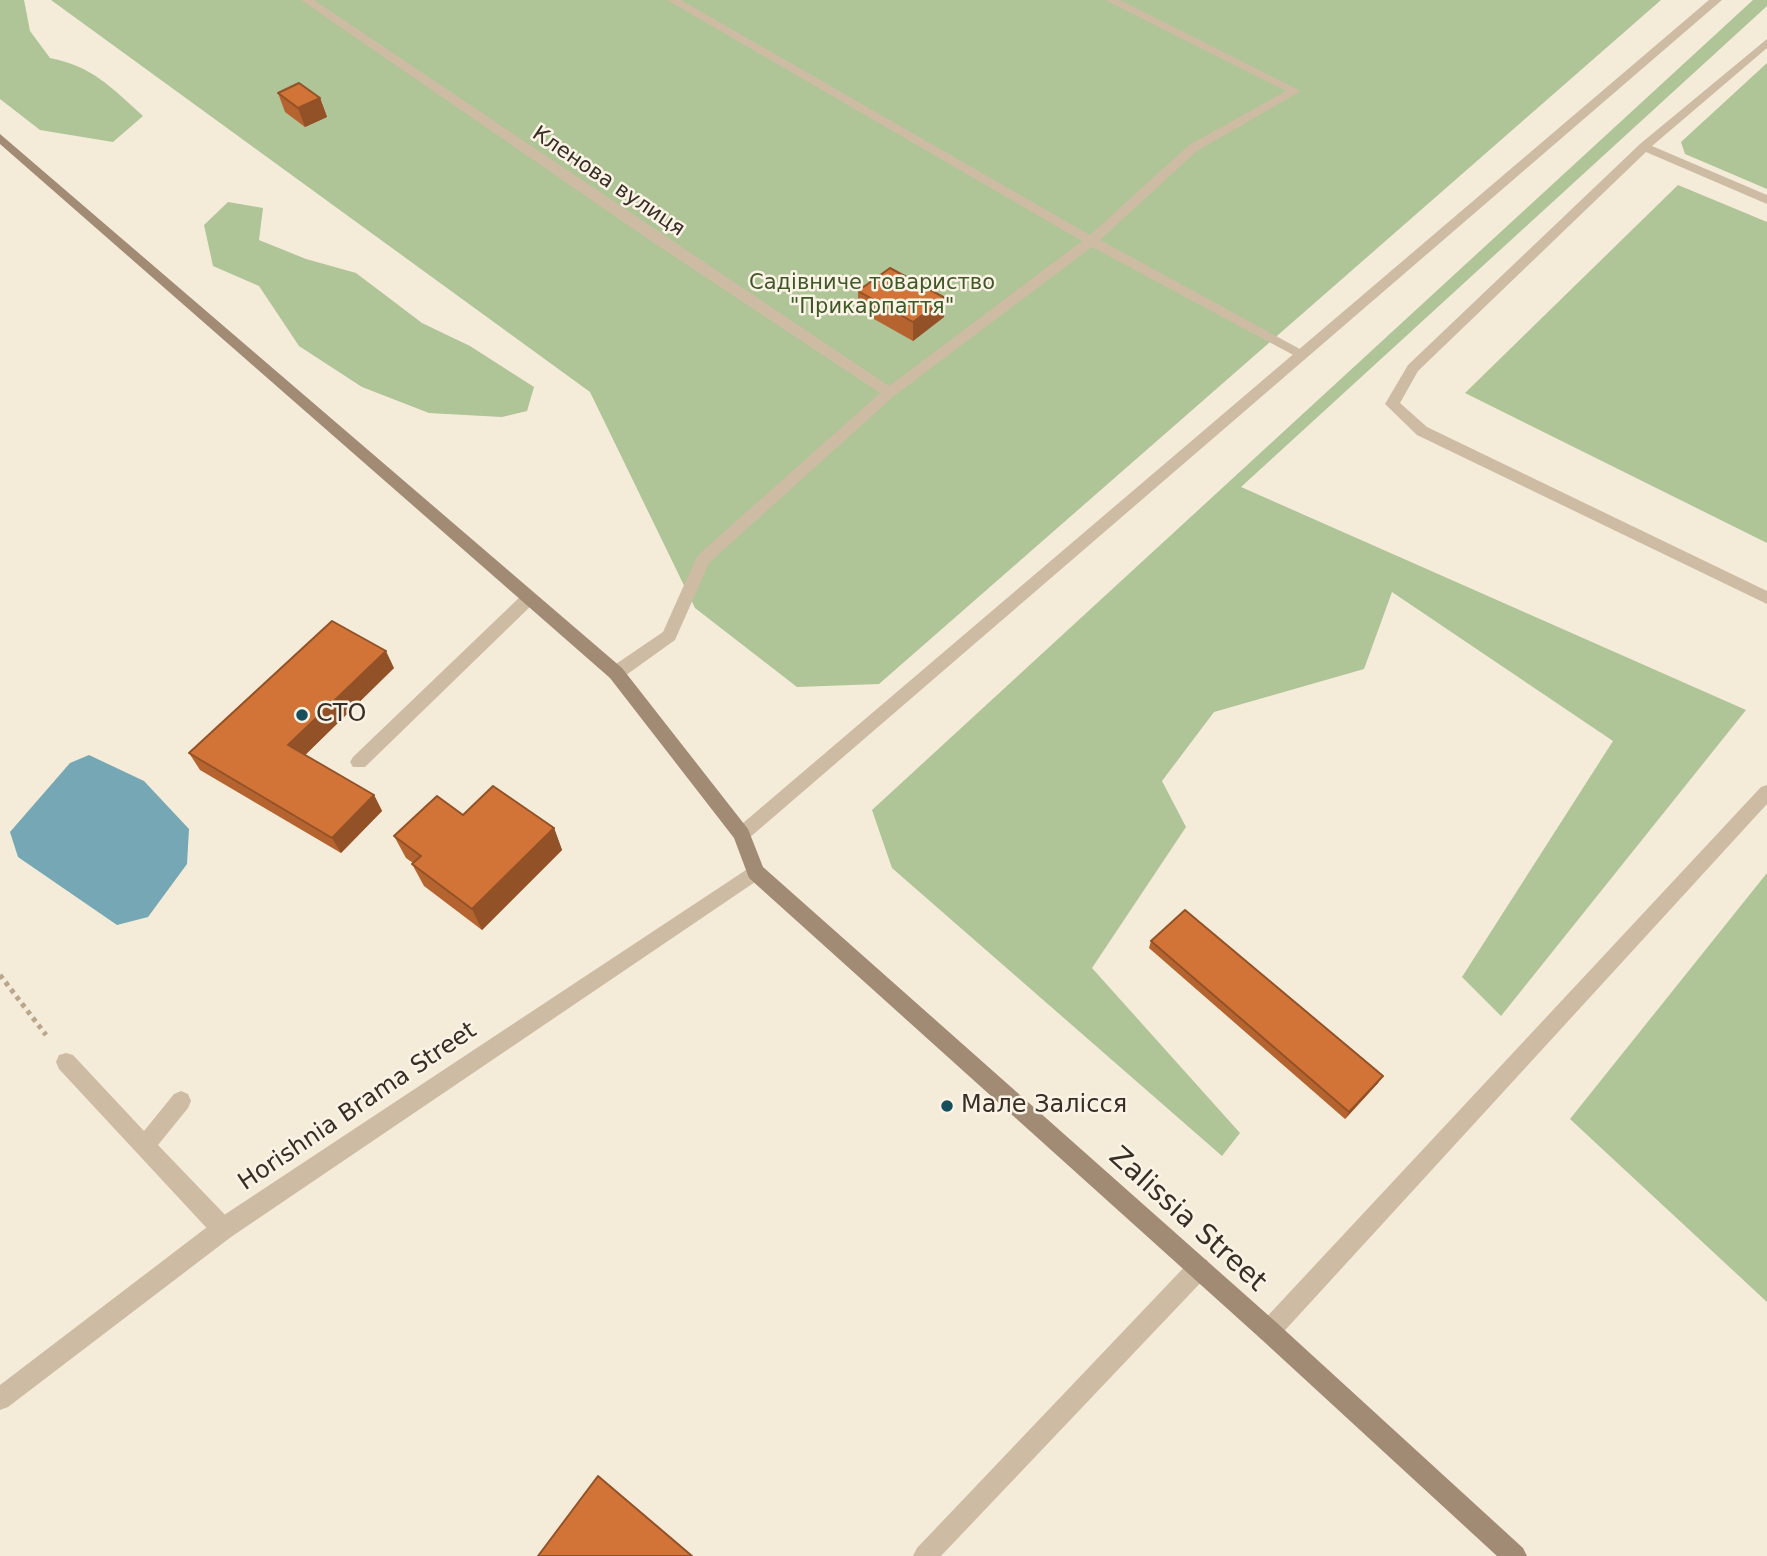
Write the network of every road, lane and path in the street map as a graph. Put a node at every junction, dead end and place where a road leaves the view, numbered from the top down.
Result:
1 (307, 0) edge
2 (673, 0) edge
3 (1111, 0) edge
4 (1716, 0) edge
5 (1767, 42) edge
6 (0, 138) edge
7 (1644, 147) junction
8 (1767, 200) edge
9 (1091, 241) junction
10 (1302, 354) junction
11 (889, 393) junction
12 (529, 598) junction
13 (1767, 598) edge
14 (616, 673) junction
15 (359, 762) dead end
16 (1767, 792) edge
17 (742, 834) junction
18 (755, 872) junction
19 (0, 975) edge
20 (66, 1062) joint
21 (181, 1101) dead end
22 (145, 1146) junction
23 (223, 1229) junction
24 (1199, 1268) junction
25 (1269, 1331) junction
26 (0, 1399) edge
27 (925, 1556) edge
28 (1515, 1556) edge

1 - 11 street, Кленова вулиця
2 - 9 street
3 - 9 street
4 - 10 street
5 - 7 street
6 - 12 main road
7 - 8 street
7 - 13 street
9 - 10 street
9 - 11 street
10 - 17 street
11 - 14 street
12 - 14 main road
12 - 15 street
14 - 17 main road
16 - 25 street
17 - 18 main road
18 - 23 street, Horishnia Brama Street
18 - 24 main road, Zalissia Street
19 - 20 path
20 - 22 street
21 - 22 street
22 - 23 street
23 - 26 street, Horishnia Brama Street
24 - 25 main road, Zalissia Street
24 - 27 street
25 - 28 main road, Zalissia Street

